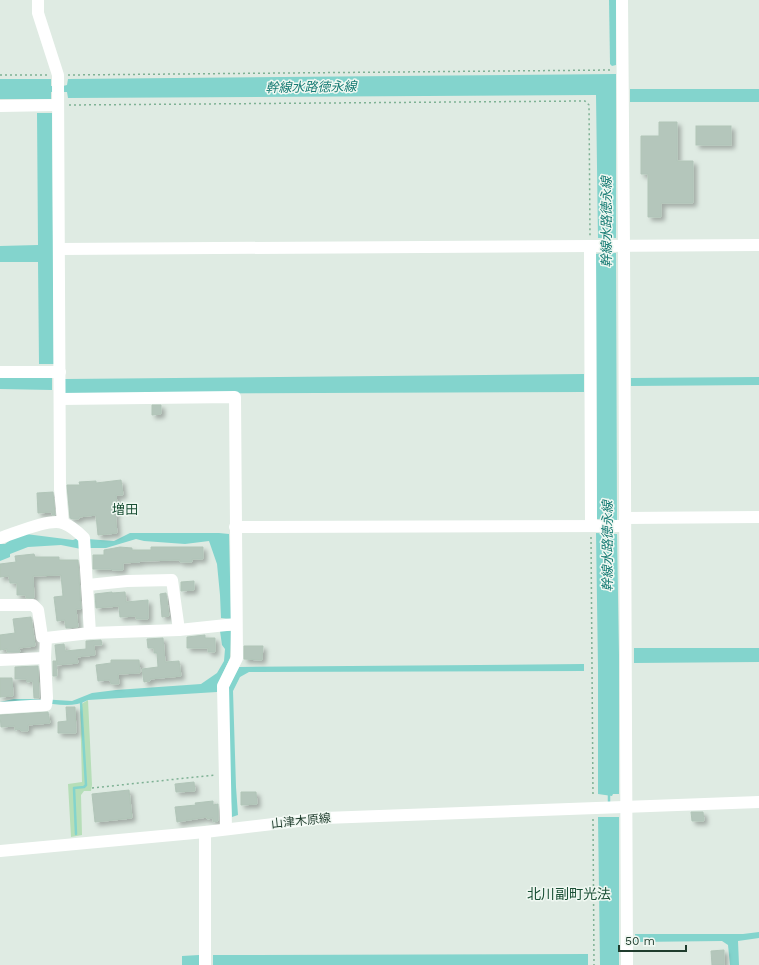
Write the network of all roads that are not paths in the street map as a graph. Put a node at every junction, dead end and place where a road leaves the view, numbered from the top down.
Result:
1 (38, 0) edge
2 (622, 0) edge
3 (58, 89) junction
4 (0, 106) edge
5 (759, 245) edge
6 (601, 246) junction
7 (624, 246) junction
8 (58, 249) junction
9 (0, 372) edge
10 (60, 372) junction
11 (60, 399) junction
12 (759, 517) edge
13 (63, 523) junction
14 (611, 524) junction
15 (235, 527) junction
16 (0, 538) edge
17 (88, 585) junction
18 (0, 605) edge
19 (236, 624) junction
20 (179, 630) junction
21 (90, 633) junction
22 (46, 638) junction
23 (45, 658) junction
24 (0, 660) edge
25 (0, 708) edge
26 (759, 802) edge
27 (621, 807) junction
28 (226, 829) junction
29 (205, 832) junction
30 (0, 851) edge
31 (205, 965) edge
32 (626, 965) edge

1 - 3 street
2 - 7 street
3 - 4 street
3 - 8 street
5 - 7 street
6 - 7 street
6 - 8 street
6 - 14 street
7 - 14 street
8 - 10 street
9 - 10 street
10 - 11 street
11 - 13 street
11 - 15 street
12 - 14 street
13 - 16 street
13 - 17 street
14 - 15 street
14 - 27 street
15 - 19 street
17 - 20 street
17 - 21 street
18 - 22 street
19 - 20 street
19 - 28 street
20 - 21 street
21 - 22 street
22 - 23 street
23 - 24 street
23 - 25 street
26 - 27 street, 山津木原線
27 - 28 street, 山津木原線
27 - 32 street
28 - 29 street, 山津木原線
29 - 30 street, 山津木原線
29 - 31 street

